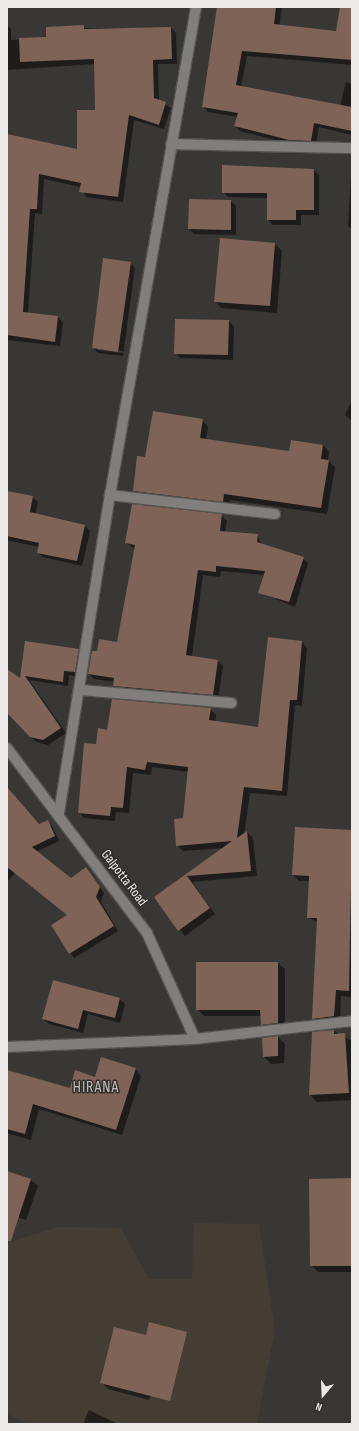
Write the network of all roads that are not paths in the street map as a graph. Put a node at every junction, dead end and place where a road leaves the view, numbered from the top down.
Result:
1 (196, 7) edge
2 (172, 144) junction
3 (352, 148) edge
4 (110, 495) junction
5 (275, 514) dead end
6 (80, 690) junction
7 (231, 703) dead end
8 (7, 748) edge
9 (59, 813) junction
10 (352, 1021) edge
11 (195, 1039) junction
12 (7, 1047) edge

1 - 2 street
2 - 3 street
2 - 4 street
4 - 5 street
4 - 6 street
6 - 7 street
6 - 9 street
8 - 9 street, Galpotta Road
9 - 11 street, Galpotta Road
10 - 11 street
11 - 12 street

